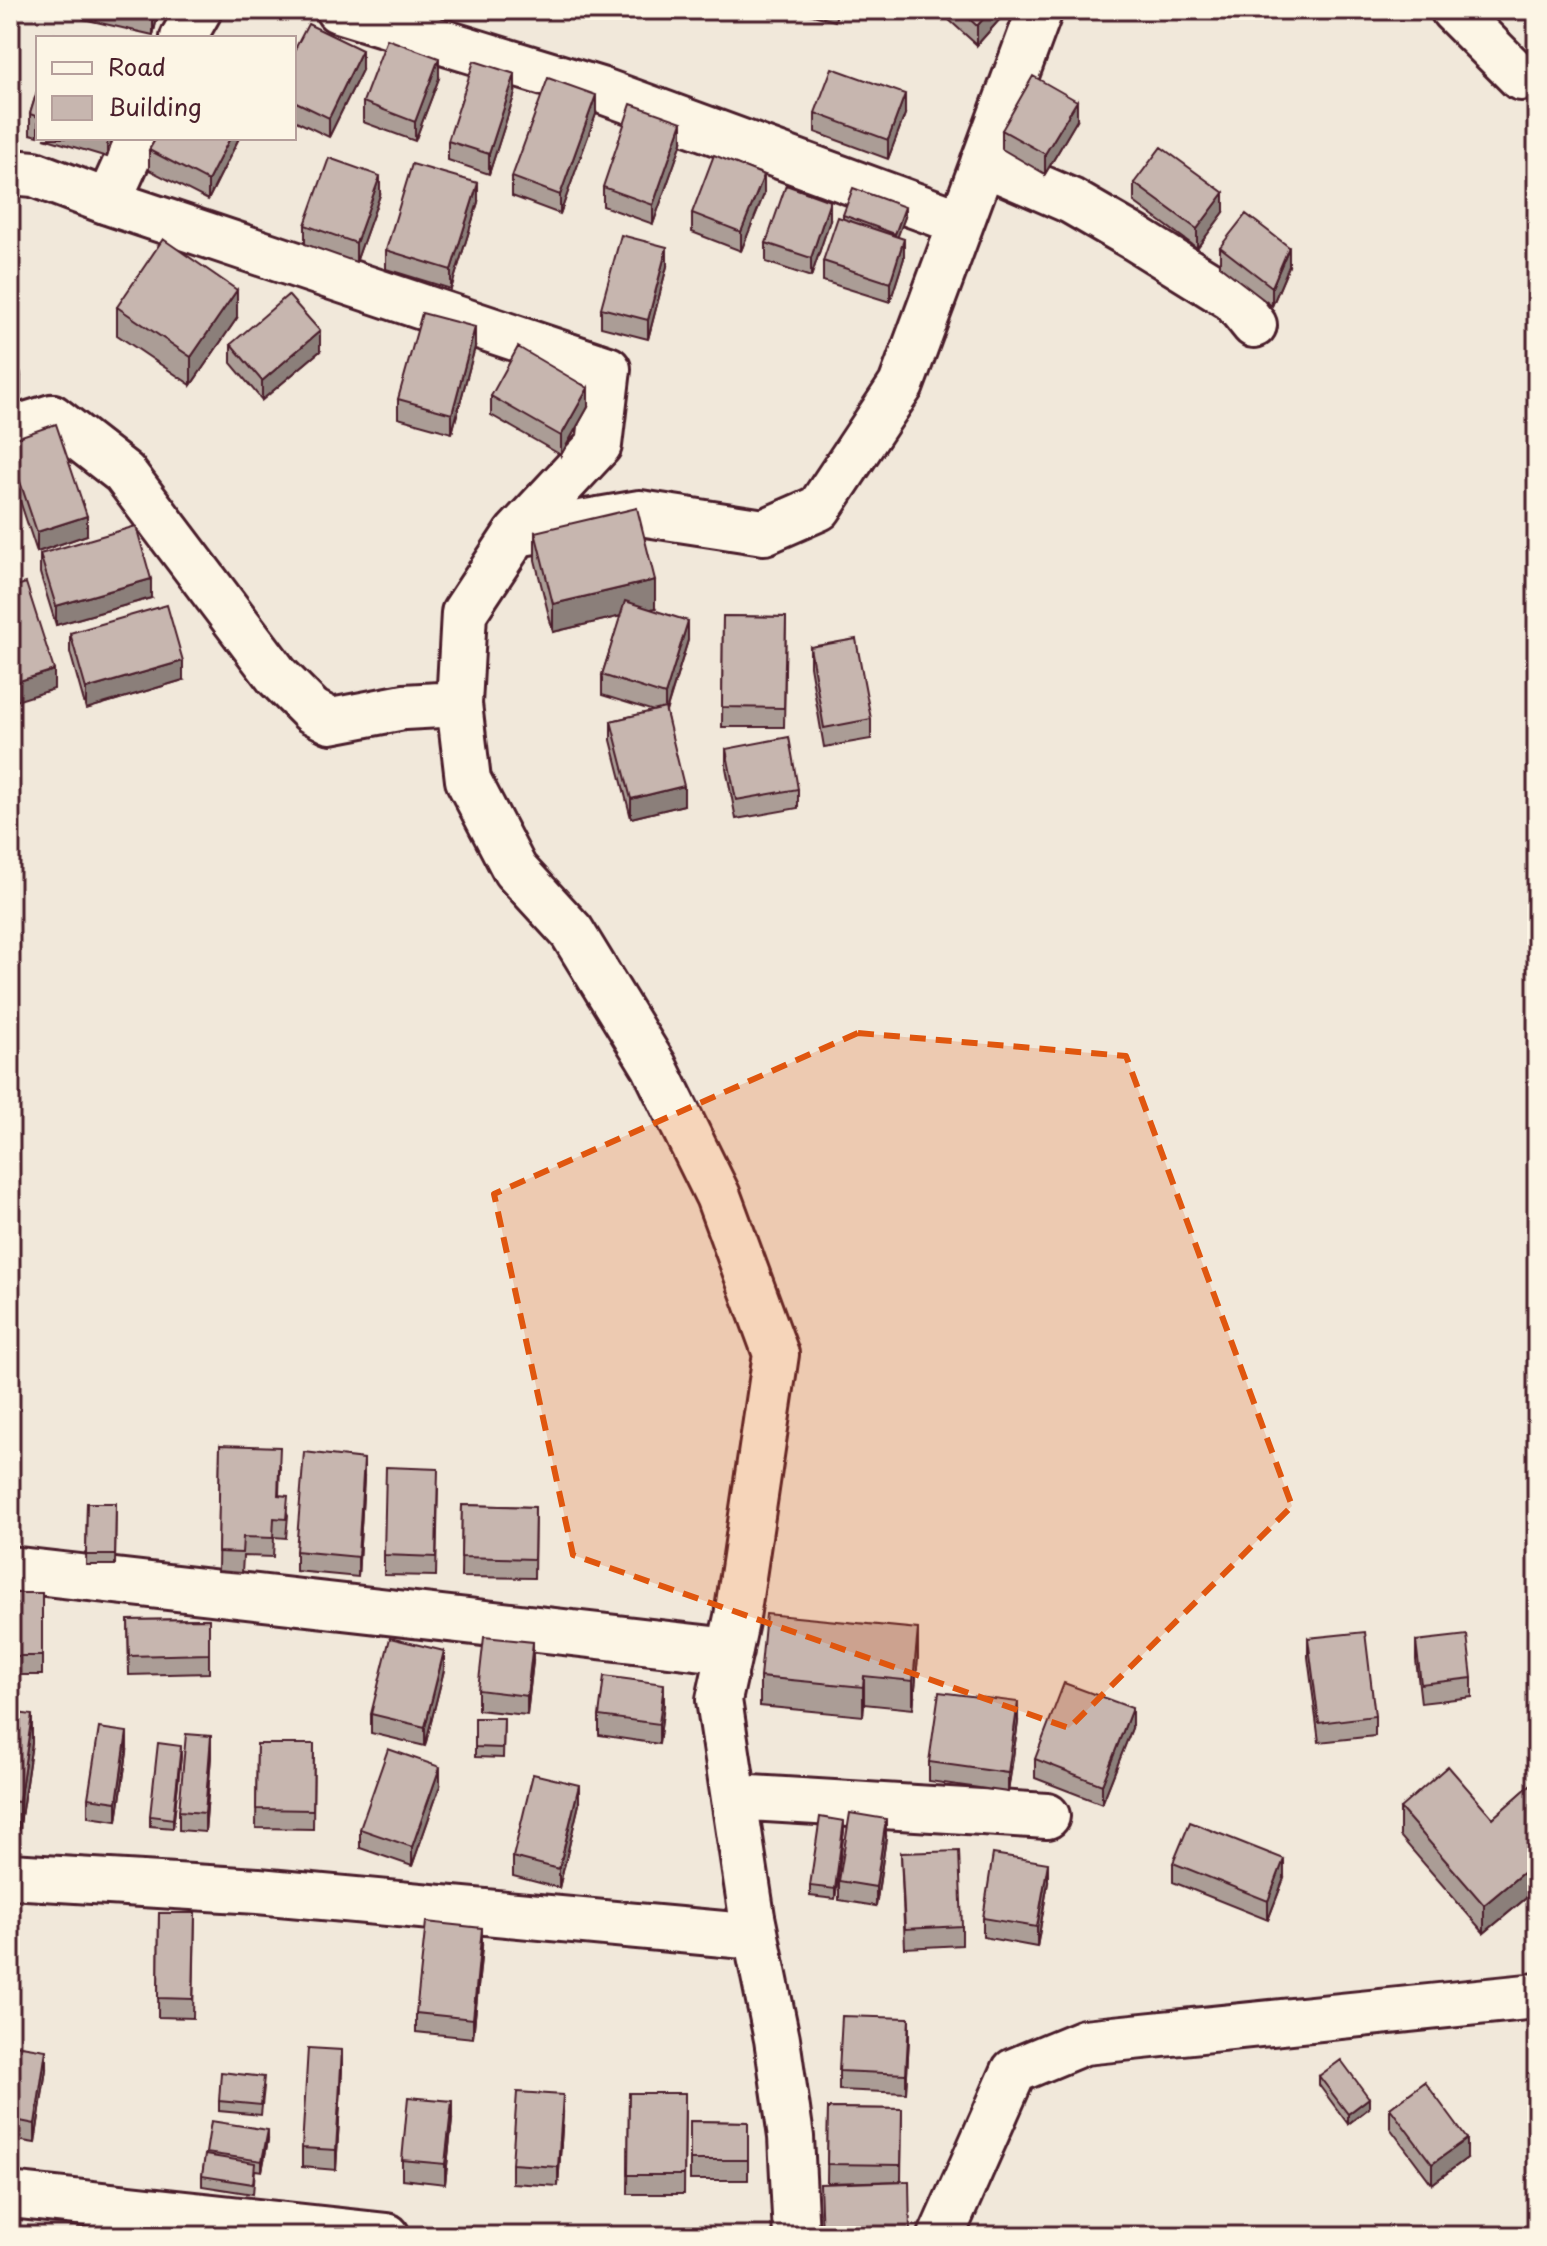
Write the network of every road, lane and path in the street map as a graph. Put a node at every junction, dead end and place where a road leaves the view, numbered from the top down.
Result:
1 (199, 10) edge
2 (338, 10) edge
3 (1040, 10) edge
4 (1453, 10) edge
5 (184, 36) edge
6 (1521, 78) dead end
7 (136, 140) edge
8 (983, 163) junction
9 (10, 172) edge
10 (108, 202) junction
11 (960, 222) junction
12 (1254, 325) dead end
13 (10, 430) edge
14 (516, 534) junction
15 (459, 704) junction
16 (10, 1569) edge
17 (730, 1651) junction
18 (734, 1797) junction
19 (1047, 1816) dead end
20 (10, 1876) edge
21 (756, 1937) junction
22 (1537, 1996) edge
23 (10, 2195) edge
24 (387, 2236) edge
25 (796, 2236) edge
26 (941, 2236) edge

1 - 5 street
2 - 11 street
3 - 8 street
4 - 6 street
7 - 10 street
8 - 11 street
8 - 12 street
9 - 10 street
10 - 14 street
11 - 14 street
13 - 15 street
14 - 15 street
15 - 17 street
16 - 17 street
17 - 18 street
18 - 19 street
18 - 21 street
20 - 21 street
21 - 25 street
22 - 26 street
23 - 24 street

